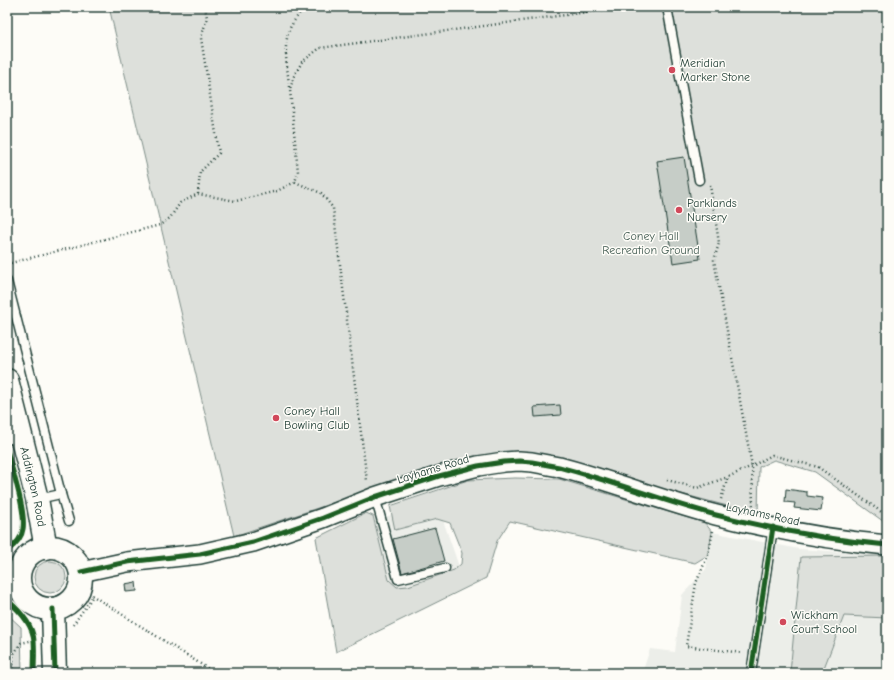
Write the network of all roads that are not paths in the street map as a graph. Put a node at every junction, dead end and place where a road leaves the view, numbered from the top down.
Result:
1 (667, 7) edge
2 (699, 180) road end
3 (7, 281) edge
4 (7, 380) edge
5 (14, 438) edge
6 (371, 490) junction
7 (61, 494) junction
8 (37, 499) junction
9 (69, 521) dead end
10 (773, 527) junction
11 (887, 545) edge
12 (46, 548) junction
13 (445, 568) dead end
14 (13, 577) edge
15 (84, 586) junction
16 (53, 609) junction
17 (55, 673) edge
18 (751, 673) edge

1 - 2 lane
3 - 7 lane
4 - 5 main road, Addington Road
5 - 8 main road, Addington Road
6 - 10 street, Layhams Road
6 - 13 lane
6 - 15 street, Layhams Road
7 - 8 lane
7 - 9 lane
8 - 12 main road, Addington Road
10 - 11 street, Layhams Road
10 - 18 lane
12 - 14 main road
12 - 15 main road
14 - 16 main road
15 - 16 main road
16 - 17 main road

